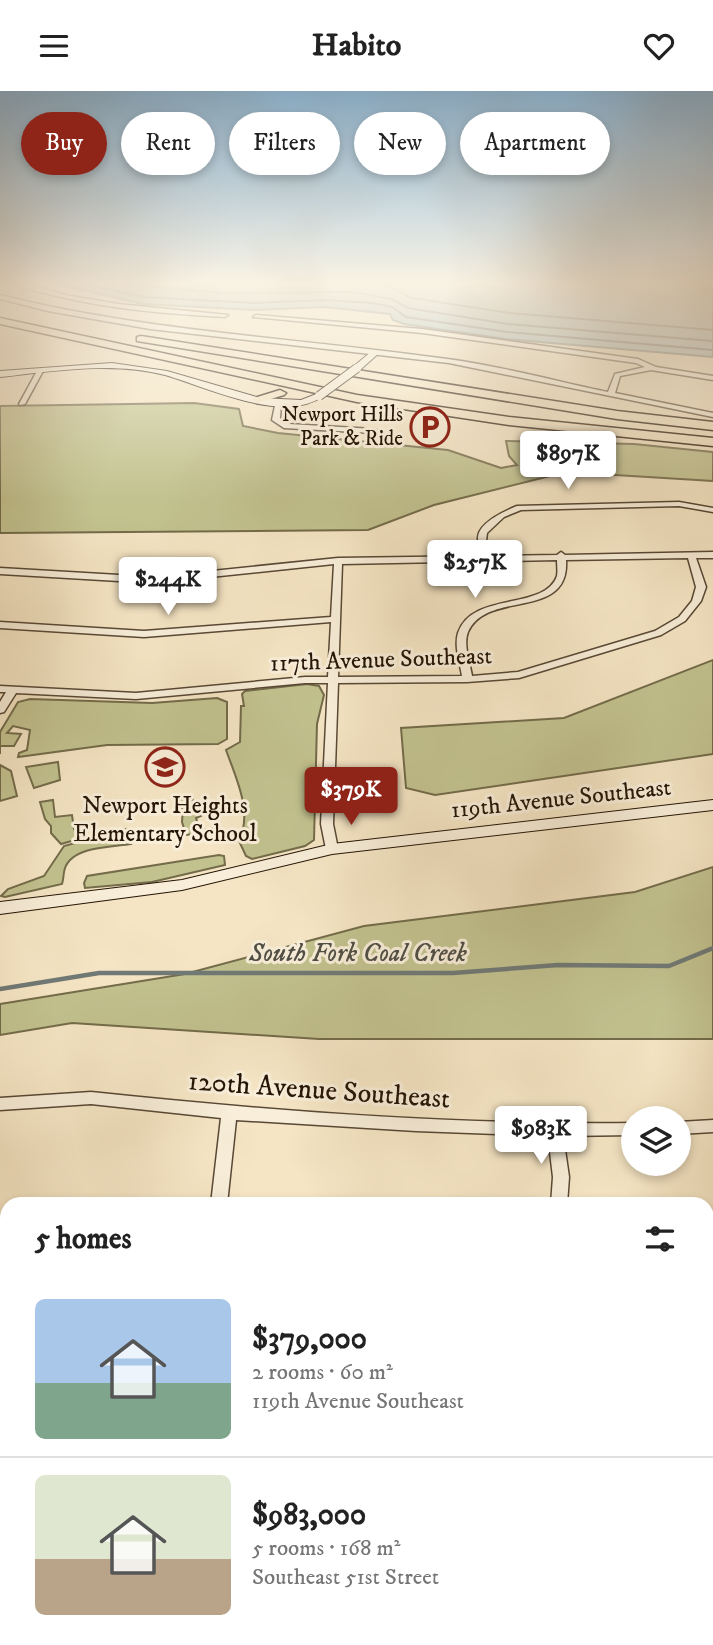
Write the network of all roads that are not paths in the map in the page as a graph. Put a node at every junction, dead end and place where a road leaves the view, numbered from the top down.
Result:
1 (132, 355) edge
2 (157, 355) edge
3 (239, 355) edge
4 (275, 355) edge
5 (372, 355) edge
6 (396, 355) edge
7 (592, 355) edge
8 (360, 366) junction
9 (651, 368) junction
10 (40, 371) junction
11 (0, 374) edge
12 (713, 378) edge
13 (611, 394) junction
14 (279, 398) junction
15 (316, 398) junction
16 (257, 399) joint
17 (22, 404) dead end
18 (617, 415) junction
19 (713, 415) edge
20 (713, 426) edge
21 (374, 431) dead end
22 (713, 444) edge
23 (713, 510) edge
24 (561, 555) junction
25 (691, 555) junction
26 (713, 555) edge
27 (489, 556) junction
28 (338, 561) junction
29 (0, 571) edge
30 (336, 619) junction
31 (0, 625) edge
32 (333, 679) junction
33 (467, 679) junction
34 (0, 689) edge
35 (13, 689) junction
36 (0, 710) edge
37 (713, 805) edge
38 (332, 849) junction
39 (0, 908) edge
40 (0, 1104) edge
41 (229, 1113) junction
42 (713, 1126) edge
43 (691, 1127) edge
44 (621, 1129) edge
45 (555, 1131) junction
46 (220, 1197) edge
47 (560, 1197) edge

1 - 14 highway
2 - 22 highway
3 - 18 highway
4 - 8 highway
5 - 8 street
6 - 13 street
7 - 9 street
8 - 15 street, bridge
8 - 18 highway
9 - 12 street
9 - 13 street
10 - 11 street
10 - 16 street
10 - 17 street
13 - 19 street
14 - 15 street
14 - 16 highway
14 - 21 street
15 - 22 highway
18 - 20 highway
23 - 27 street
24 - 25 street
24 - 27 street
24 - 33 street
25 - 26 street
25 - 33 street, 117th Avenue Southeast
27 - 28 street
28 - 29 street
28 - 30 street
30 - 31 street
30 - 32 street
32 - 33 street, 117th Avenue Southeast
32 - 35 street, 117th Avenue Southeast
32 - 38 street
34 - 35 street, 117th Avenue Southeast
35 - 36 street
37 - 38 street, 119th Avenue Southeast
38 - 39 street, 119th Avenue Southeast
40 - 41 street, 120th Avenue Southeast
41 - 45 street, 120th Avenue Southeast
41 - 46 street
42 - 43 street
44 - 45 street, 120th Avenue Southeast
45 - 47 street

